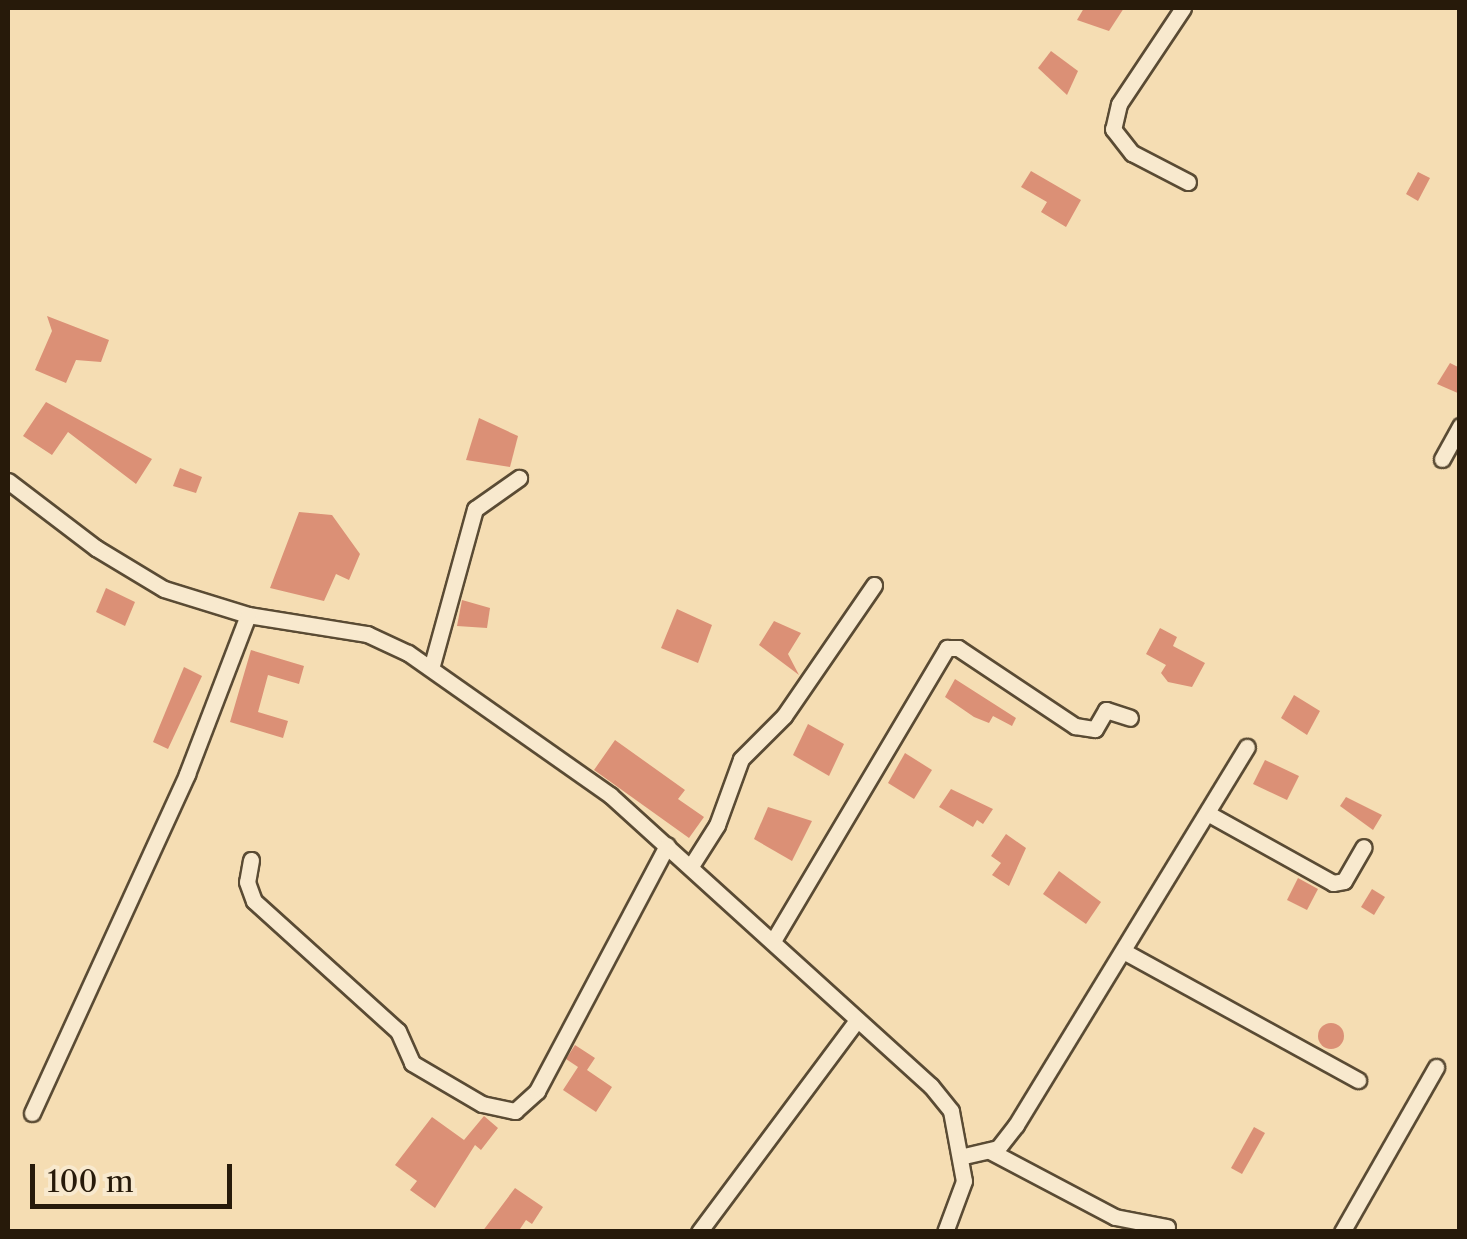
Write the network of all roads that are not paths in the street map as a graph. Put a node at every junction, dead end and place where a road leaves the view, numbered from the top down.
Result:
1 (1183, 8) edge
2 (1188, 182) dead end
3 (1460, 426) edge
4 (1442, 459) dead end
5 (519, 478) dead end
6 (10, 488) edge
7 (874, 585) dead end
8 (248, 615) junction
9 (432, 666) junction
10 (1130, 718) dead end
11 (1247, 747) dead end
12 (1209, 814) junction
13 (667, 845) junction
14 (1364, 847) dead end
15 (251, 860) dead end
16 (691, 866) junction
17 (773, 942) junction
18 (1126, 952) junction
19 (856, 1021) junction
20 (1436, 1067) dead end
21 (1358, 1080) dead end
22 (32, 1113) dead end
23 (990, 1151) junction
24 (964, 1156) junction
25 (1167, 1227) dead end
26 (698, 1232) edge
27 (945, 1232) edge
28 (1342, 1232) edge

1 - 2 street
3 - 4 street
5 - 9 street
6 - 8 street
7 - 16 street
8 - 9 street
8 - 22 street
9 - 13 street
10 - 17 street
11 - 12 street
12 - 14 street
12 - 18 street
13 - 15 street
13 - 16 street
16 - 17 street
17 - 19 street
18 - 21 street
18 - 23 street
19 - 24 street
19 - 26 street
20 - 28 street
23 - 24 street
23 - 25 street
24 - 27 street

